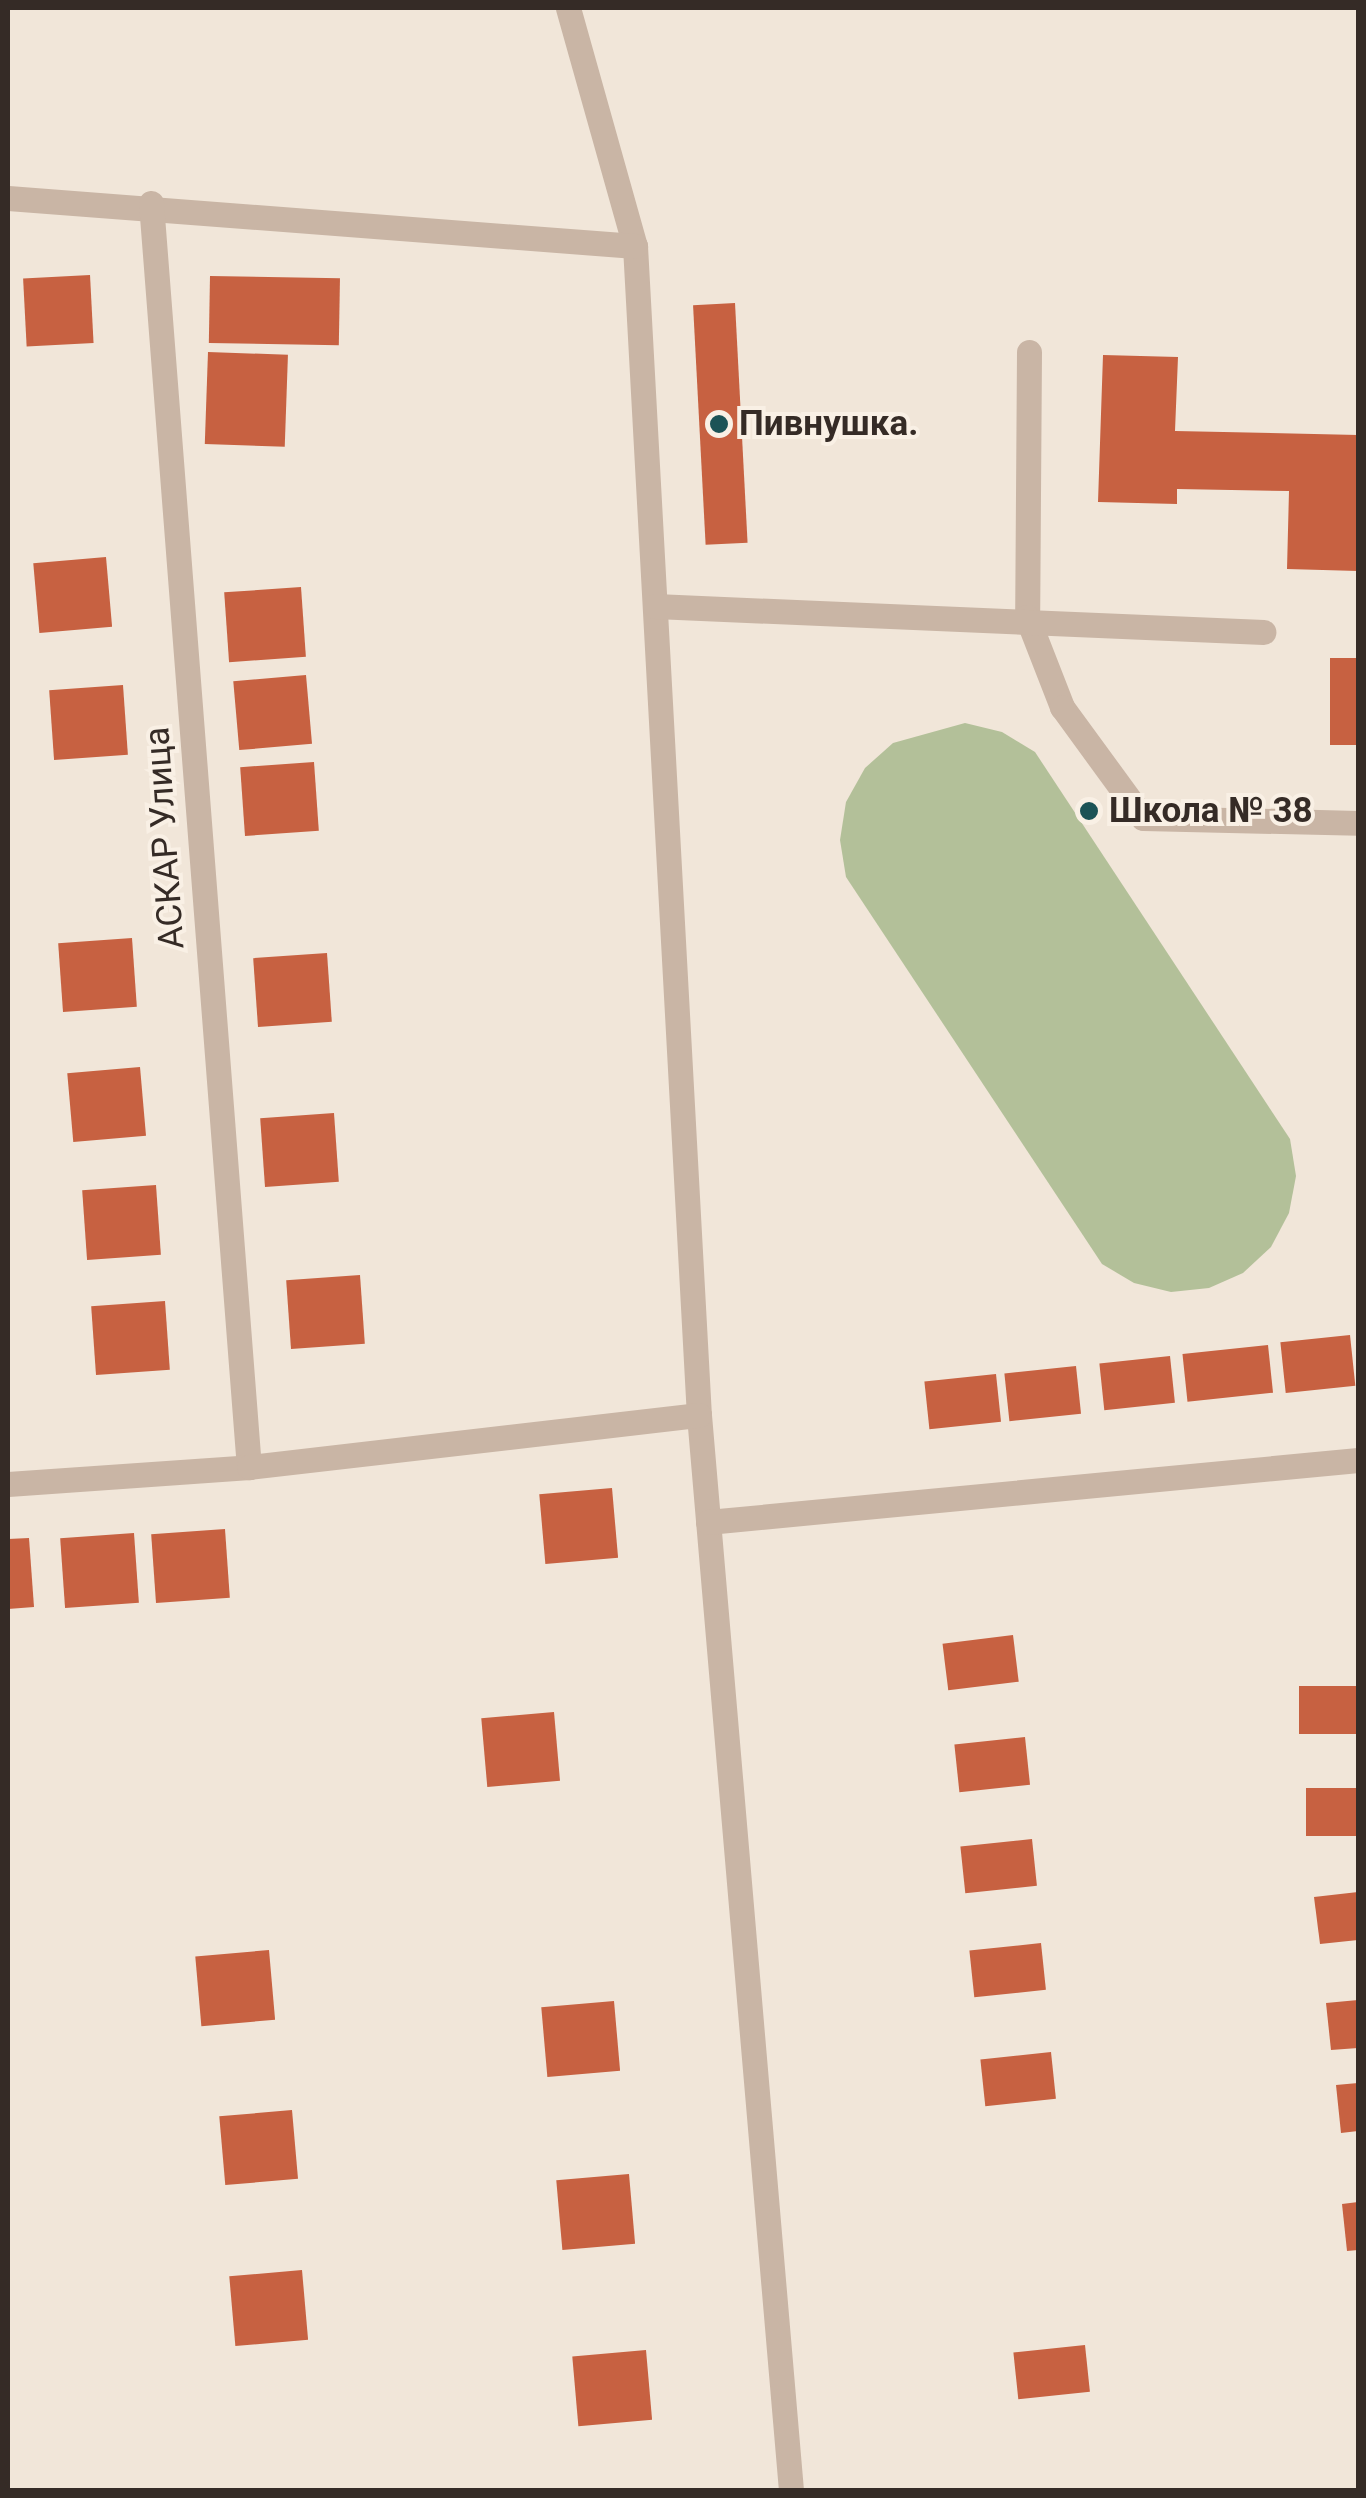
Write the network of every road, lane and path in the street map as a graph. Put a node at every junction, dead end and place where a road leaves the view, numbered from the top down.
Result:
1 (568, 8) edge
2 (8, 198) edge
3 (151, 203) junction
4 (635, 246) junction
5 (1029, 352) dead end
6 (655, 606) junction
7 (1026, 617) junction
8 (1263, 632) dead end
9 (1358, 823) edge
10 (699, 1415) junction
11 (1358, 1460) edge
12 (250, 1467) junction
13 (8, 1484) edge
14 (708, 1522) junction
15 (791, 2490) edge

1 - 4 street
2 - 3 street
3 - 4 street
3 - 12 street, АСКАР Улица
4 - 6 street
5 - 7 street
6 - 7 street
6 - 10 street
7 - 8 street
7 - 9 street
10 - 12 street
10 - 14 street
11 - 14 street
12 - 13 street
14 - 15 street

